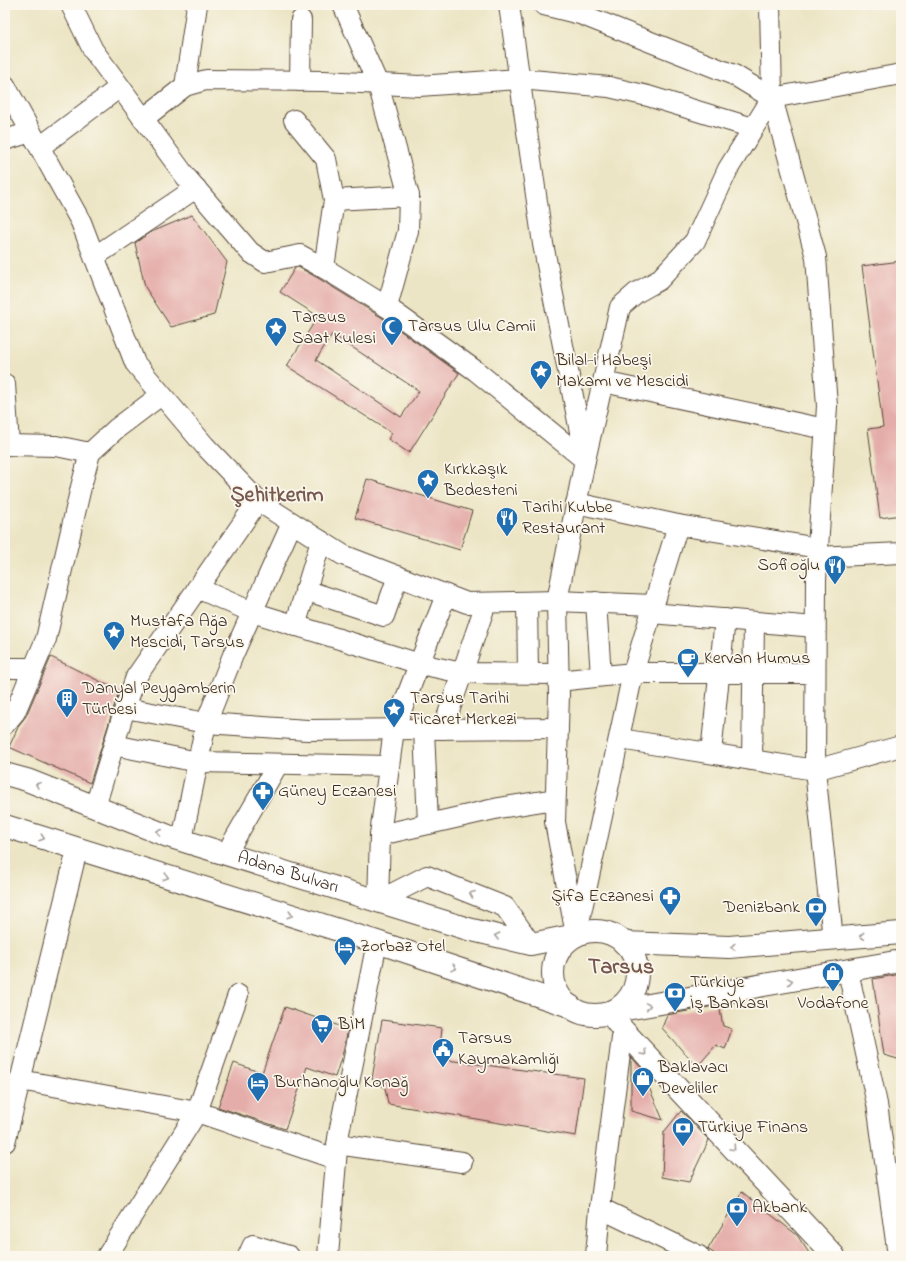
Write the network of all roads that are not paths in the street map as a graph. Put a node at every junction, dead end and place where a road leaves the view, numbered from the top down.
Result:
1 (71, 5) edge
2 (197, 5) edge
3 (343, 5) edge
4 (509, 5) edge
5 (544, 5) edge
6 (770, 5) edge
7 (301, 20) dead end
8 (901, 74) edge
9 (520, 79) junction
10 (300, 81) junction
11 (378, 84) junction
12 (5, 85) edge
13 (185, 86) junction
14 (120, 87) junction
15 (772, 98) junction
16 (143, 118) junction
17 (294, 120) dead end
18 (753, 128) junction
19 (5, 140) edge
20 (36, 140) junction
21 (196, 188) junction
22 (409, 196) junction
23 (334, 200) junction
24 (94, 257) junction
25 (324, 268) junction
26 (387, 307) junction
27 (603, 382) junction
28 (5, 384) edge
29 (161, 395) junction
30 (826, 429) junction
31 (7, 445) edge
32 (90, 453) junction
33 (585, 460) junction
34 (258, 502) junction
35 (576, 503) junction
36 (292, 523) junction
37 (678, 525) junction
38 (321, 541) junction
39 (817, 552) junction
40 (901, 553) edge
41 (398, 576) junction
42 (197, 588) junction
43 (305, 590) junction
44 (446, 595) junction
45 (556, 601) junction
46 (526, 602) junction
47 (596, 602) junction
48 (486, 603) junction
49 (652, 609) junction
50 (252, 612) junction
51 (725, 619) junction
52 (754, 622) junction
53 (295, 626) junction
54 (815, 627) junction
55 (420, 664) junction
56 (5, 668) edge
57 (33, 668) junction
58 (462, 673) junction
59 (528, 673) junction
60 (633, 673) junction
61 (719, 673) junction
62 (753, 673) junction
63 (815, 673) junction
64 (601, 676) junction
65 (558, 677) junction
66 (125, 708) junction
67 (206, 723) junction
68 (5, 724) edge
69 (558, 728) junction
70 (394, 729) junction
71 (434, 729) junction
72 (620, 739) junction
73 (114, 745) junction
74 (901, 746) edge
75 (711, 753) junction
76 (752, 760) junction
77 (198, 762) junction
78 (278, 764) junction
79 (389, 766) junction
80 (815, 770) junction
81 (5, 774) edge
82 (555, 799) junction
83 (95, 807) junction
84 (428, 824) junction
85 (5, 826) edge
86 (380, 835) junction
87 (182, 840) junction
88 (77, 850) junction
89 (226, 854) junction
90 (378, 901) junction
91 (901, 933) edge
92 (576, 935) junction
93 (833, 939) junction
94 (377, 942) junction
95 (624, 942) junction
96 (531, 944) junction
97 (901, 961) edge
98 (848, 971) junction
99 (238, 995) dead end
100 (570, 1006) junction
101 (609, 1012) junction
102 (623, 1030) junction
103 (20, 1080) junction
104 (197, 1112) junction
105 (5, 1142) edge
106 (337, 1152) junction
107 (462, 1162) dead end
108 (600, 1208) junction
109 (107, 1256) edge
110 (248, 1256) edge
111 (289, 1256) edge
112 (332, 1256) edge
113 (596, 1256) edge
114 (699, 1256) edge
115 (834, 1256) edge
116 (898, 1256) edge

1 - 14 street
2 - 13 street
3 - 11 street
4 - 9 street
5 - 15 street
6 - 15 street
7 - 10 street
8 - 15 street
9 - 11 street
9 - 18 street
9 - 33 street
10 - 11 street
10 - 13 street
11 - 22 street
12 - 20 street
13 - 16 street
14 - 16 street
14 - 20 street
15 - 18 street
15 - 30 street
16 - 21 street
17 - 23 street
18 - 27 street
19 - 20 street
20 - 24 street
21 - 24 street
21 - 25 street
22 - 23 street
22 - 26 street
23 - 25 street
24 - 29 street
25 - 26 street
26 - 33 street
27 - 30 street
27 - 33 street
28 - 31 street
29 - 32 street
29 - 34 street
30 - 39 street
31 - 32 street
32 - 57 street
33 - 35 street
34 - 36 street
34 - 42 street
35 - 37 street
35 - 45 street
36 - 38 street
36 - 50 street
37 - 39 street
37 - 49 street
38 - 41 street
38 - 43 street
39 - 40 street
39 - 54 street
41 - 43 street
41 - 44 street
42 - 50 street
42 - 66 street
43 - 53 street
44 - 48 street
44 - 55 street
45 - 46 street
45 - 47 street
45 - 65 street
46 - 48 street
46 - 59 street
47 - 49 street
47 - 64 street
48 - 58 street
49 - 51 street
49 - 60 street
50 - 53 street
50 - 67 street
51 - 52 street
51 - 61 street
52 - 54 street
52 - 62 street
53 - 55 street
54 - 63 street
55 - 58 street
55 - 70 street
56 - 57 street
57 - 68 street
58 - 59 street
58 - 71 street
59 - 65 street
60 - 61 street
60 - 64 street
60 - 72 street
61 - 62 street
61 - 75 street
62 - 63 street
62 - 76 street
63 - 80 street
64 - 65 street
65 - 69 street
66 - 67 street
66 - 73 street
67 - 70 street
67 - 77 street
69 - 71 street
69 - 82 street
70 - 71 street
70 - 79 street
71 - 84 street
72 - 75 street
72 - 92 street
73 - 77 street
73 - 83 street
74 - 80 street
75 - 76 street
76 - 80 street
77 - 78 street
77 - 87 street
78 - 79 street
78 - 89 street
79 - 86 street
80 - 93 street
83 -> 81 main road, Adana Bulvarı
82 - 84 street
82 - 92 street
87 -> 83 main road, Adana Bulvarı
84 - 86 street
85 -> 88 main road
86 - 90 street
87 - 89 main road, Adana Bulvarı
88 -> 94 main road
88 - 103 street
89 - 90 main road, Adana Bulvarı
96 -> 90 main road, Adana Bulvarı
96 -> 90 street
91 -> 93 main road
92 - 95 main road
92 - 96 main road, Adana Bulvarı
92 - 100 main road
93 -> 95 main road
94 -> 100 main road
94 - 106 street
95 - 101 main road
97 - 98 main road
101 -> 98 main road
98 - 116 street
99 - 104 street
100 - 101 main road
101 - 102 main road
102 - 108 street
102 -> 115 main road
103 - 104 street
103 - 105 street
104 - 106 street
104 - 109 street
106 - 107 street
106 - 112 street
108 - 113 street
108 - 114 street
110 - 111 street

